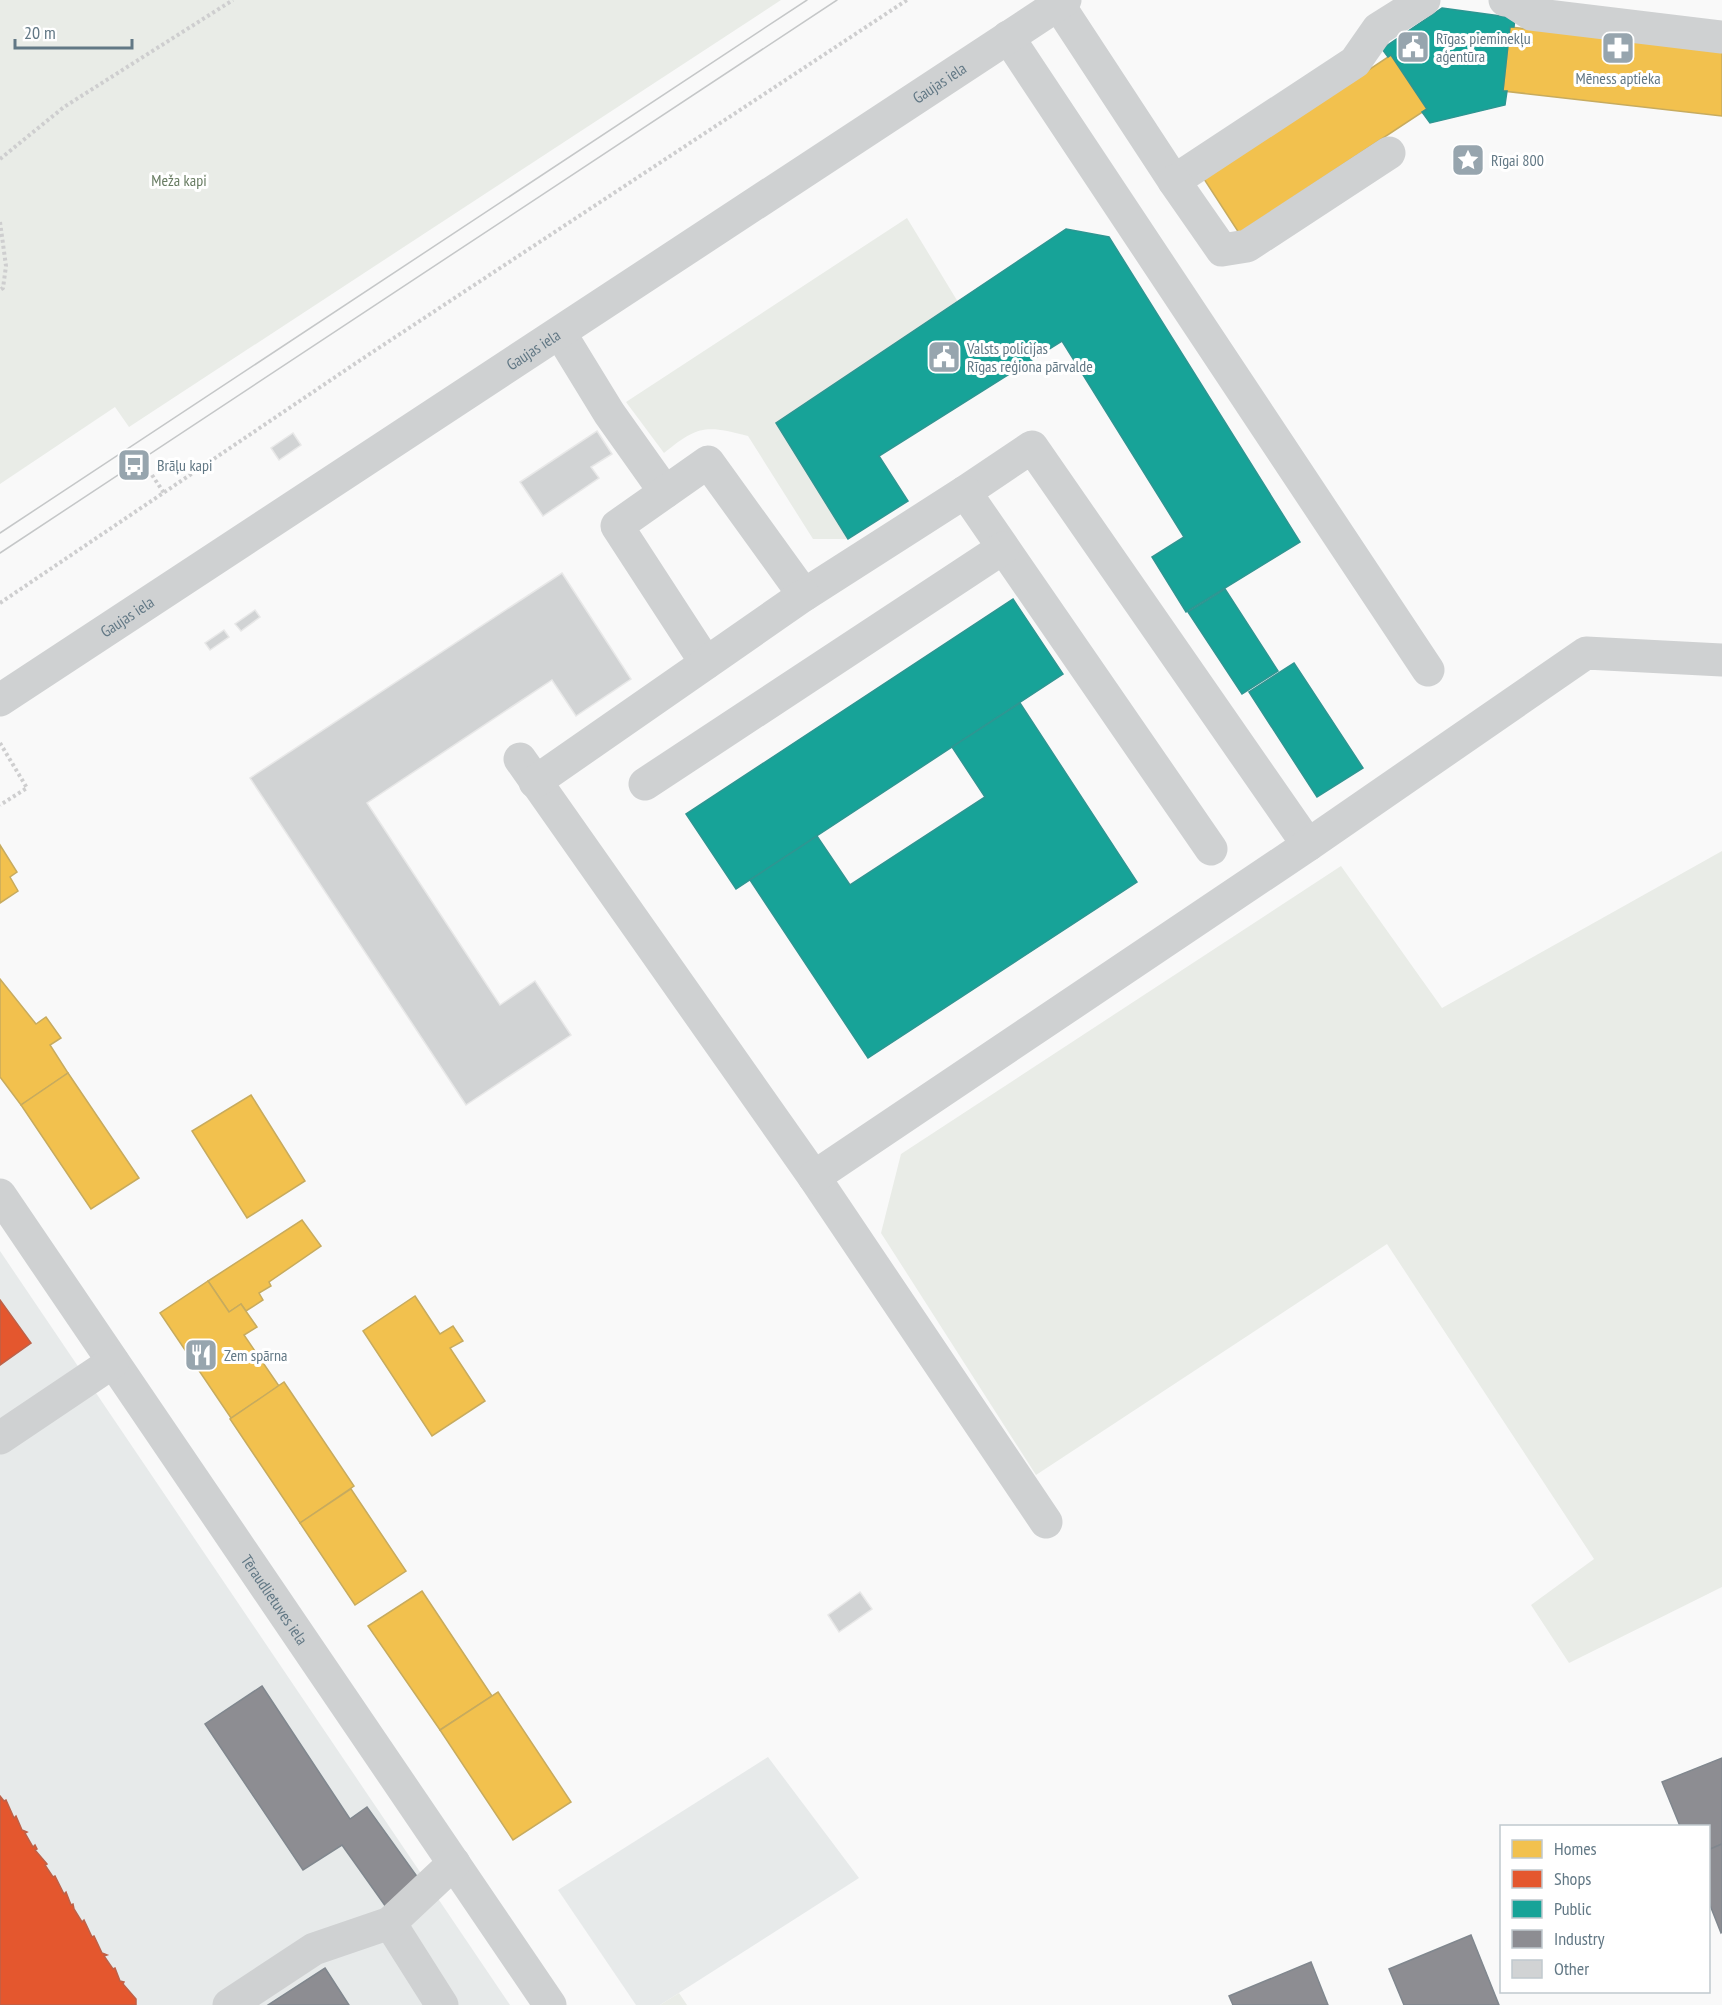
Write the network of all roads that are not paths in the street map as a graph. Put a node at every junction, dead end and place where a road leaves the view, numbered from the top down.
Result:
1 (1424, 0) edge
2 (1505, 0) edge
3 (1062, 2) edge
4 (1008, 37) junction
5 (1722, 37) edge
6 (1389, 153) dead end
7 (1174, 181) junction
8 (560, 333) junction
9 (665, 492) junction
10 (965, 492) junction
11 (1004, 548) junction
12 (804, 595) junction
13 (1722, 660) edge
14 (706, 663) junction
15 (1428, 670) dead end
16 (0, 700) edge
17 (645, 784) dead end
18 (1308, 845) junction
19 (1211, 849) dead end
20 (814, 1177) junction
21 (0, 1195) edge
22 (113, 1362) junction
23 (0, 1438) edge
24 (1046, 1522) dead end
25 (454, 1863) junction
26 (390, 1923) junction
27 (229, 2005) edge
28 (442, 2005) edge
29 (550, 2005) edge

1 - 7 street
2 - 5 street
3 - 4 street, Gaujas iela
3 - 7 street
4 - 8 street, Gaujas iela
4 - 15 street
6 - 7 street
8 - 9 street
8 - 16 street, Gaujas iela
9 - 12 street
9 - 14 street
10 - 11 street
10 - 12 street
10 - 18 street
11 - 17 street
11 - 19 street
12 - 14 street
13 - 18 street
14 - 20 street
18 - 20 street
20 - 24 street
21 - 22 street, Tēraudlietuves iela
22 - 23 street
22 - 25 street, Tēraudlietuves iela
25 - 26 street
25 - 29 street, Tēraudlietuves iela
26 - 27 street
26 - 28 street

